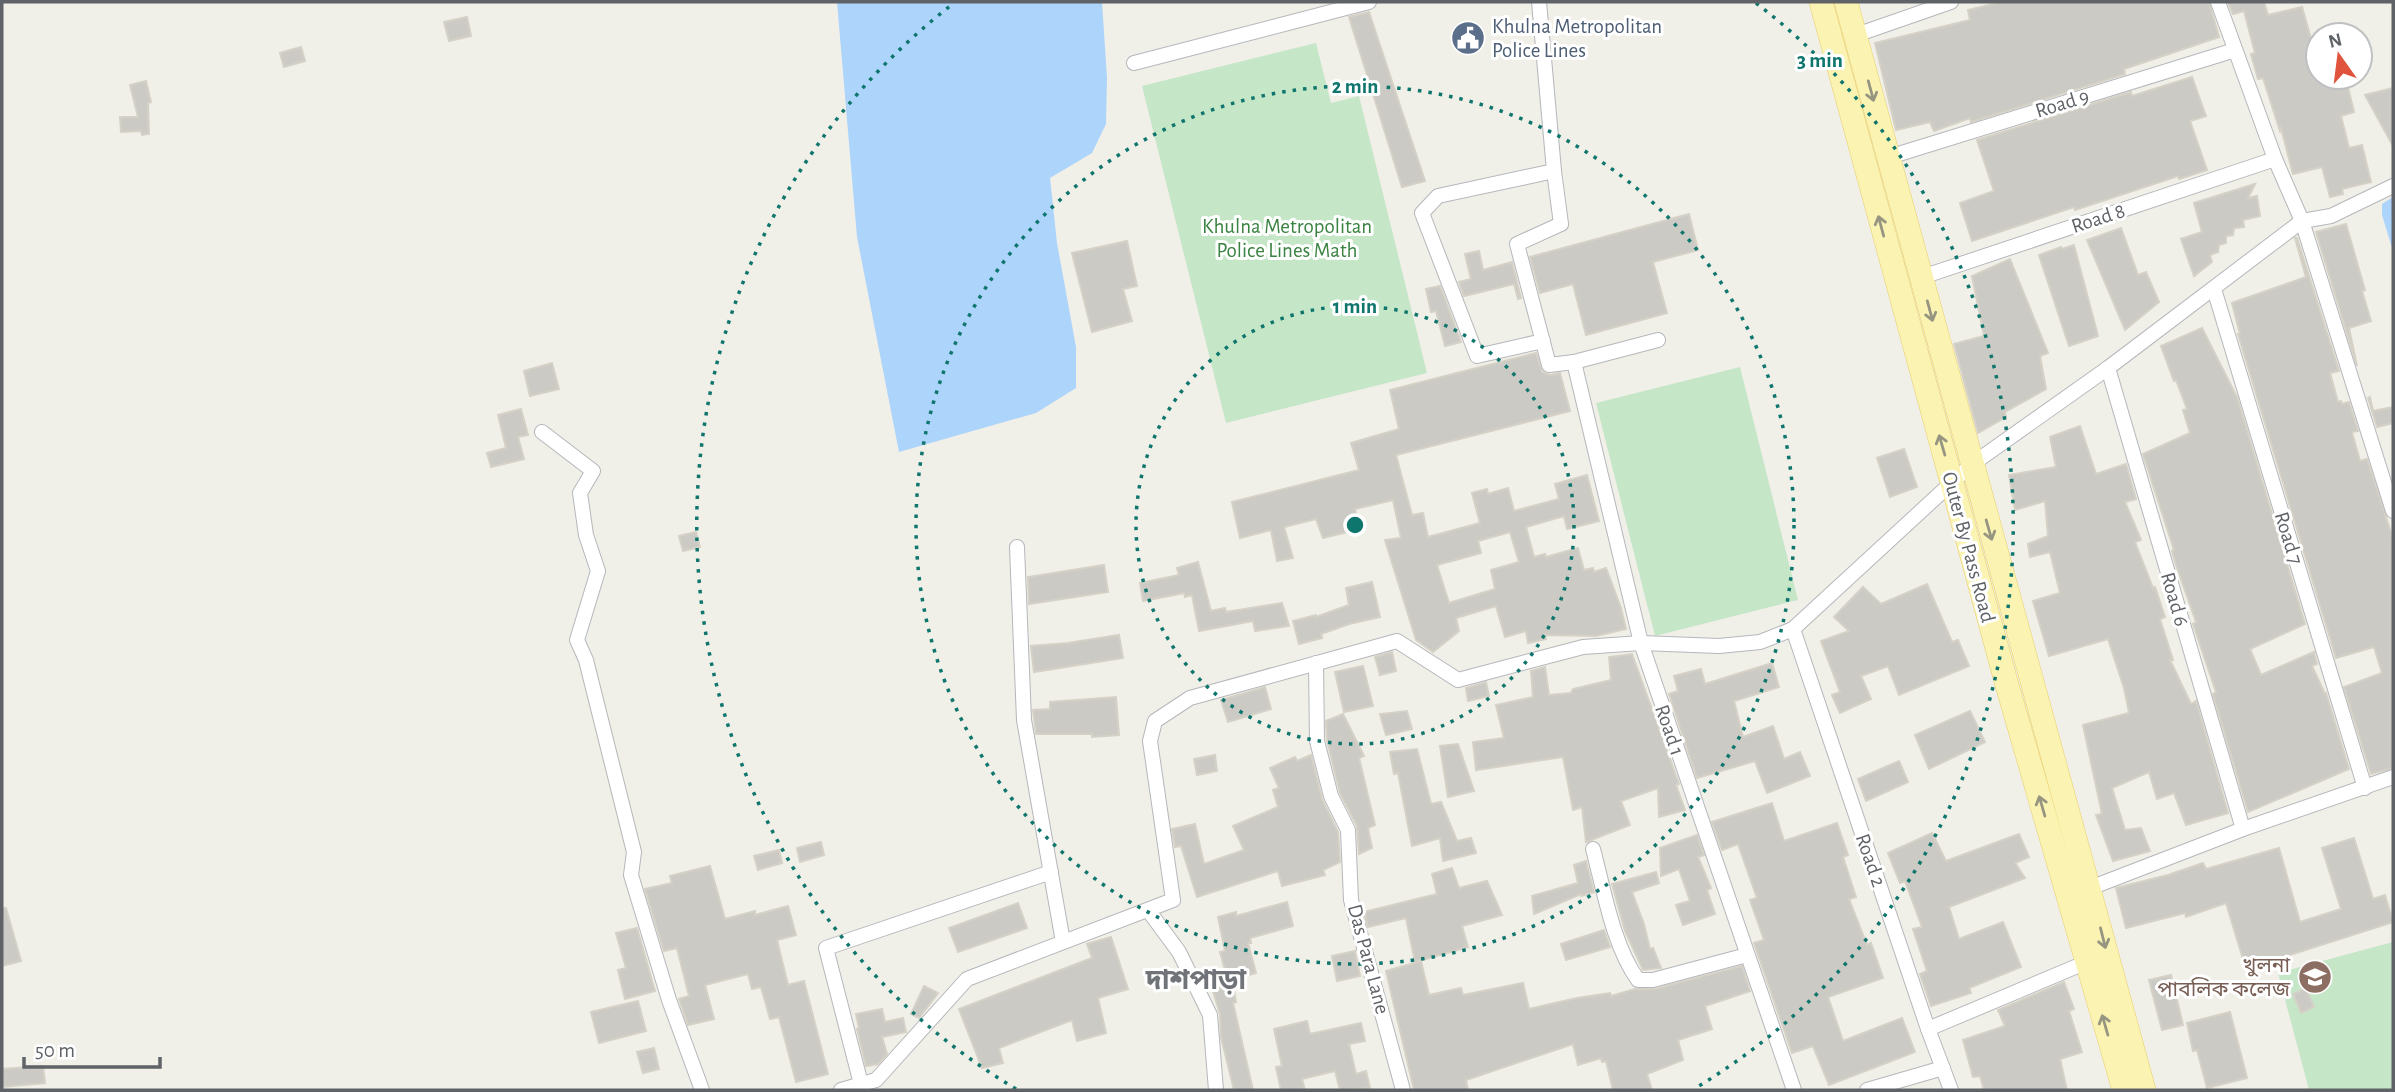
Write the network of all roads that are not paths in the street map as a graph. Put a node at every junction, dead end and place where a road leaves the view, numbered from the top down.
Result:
1 (1368, 2) edge
2 (1539, 2) edge
3 (1821, 2) edge
4 (1846, 2) edge
5 (1951, 2) edge
6 (2218, 2) edge
7 (1334, 6) edge
8 (1856, 35) junction
9 (2235, 50) junction
10 (1134, 63) dead end
11 (1889, 157) junction
12 (2275, 159) junction
13 (1554, 171) junction
14 (2393, 186) edge
15 (2302, 221) junction
16 (1922, 276) junction
17 (2214, 289) junction
18 (1658, 340) dead end
19 (1542, 341) junction
20 (1574, 362) junction
21 (2108, 368) junction
22 (542, 432) dead end
23 (1971, 465) junction
24 (1953, 484) junction
25 (2393, 511) edge
26 (1017, 547) dead end
27 (1793, 629) junction
28 (1641, 643) junction
29 (1316, 663) junction
30 (2393, 777) edge
31 (2365, 788) junction
32 (2243, 829) junction
33 (1593, 849) dead end
34 (1051, 872) junction
35 (2090, 888) junction
36 (1147, 910) junction
37 (1063, 942) junction
38 (1747, 955) junction
39 (2087, 962) junction
40 (1928, 1029) junction
41 (1943, 1068) junction
42 (861, 1084) junction
43 (702, 1090) edge
44 (841, 1090) edge
45 (1216, 1090) edge
46 (1404, 1090) edge
47 (1794, 1090) edge
48 (1867, 1090) edge
49 (1951, 1090) edge
50 (2124, 1090) edge
51 (2144, 1090) edge

1 - 7 street
2 - 13 street
24 -> 3 main road, Outer By Pass Road
4 - 8 main road, Outer By Pass Road
5 - 8 street
6 - 9 street
7 - 10 street
8 -> 11 main road, Outer By Pass Road
9 - 11 street, Road 9
9 - 12 street
11 - 16 main road, Outer By Pass Road
12 - 15 street
12 - 16 street, Road 8
13 - 19 street
13 - 19 street
14 - 15 street
15 - 17 street
15 - 25 street
16 -> 23 main road, Outer By Pass Road
17 - 21 street
17 - 31 street, Road 7
18 - 20 street
19 - 20 street
20 - 28 street, Road 1
21 - 23 street
21 - 32 street, Road 6
22 - 43 street
23 - 24 street
23 -> 35 main road, Outer By Pass Road
24 - 27 street
39 -> 24 main road, Outer By Pass Road
26 - 34 street
27 - 28 street
27 - 40 street, Road 2
28 - 29 street
28 - 38 street, Road 1
29 - 36 street
29 - 46 street, Das Para Lane
30 - 31 street
31 - 32 street
32 - 35 street
33 - 38 street
34 - 37 street
34 - 42 street
35 -> 51 main road, Outer By Pass Road
36 - 37 street
36 - 45 street
37 - 42 street
38 - 47 street, Road 1
39 - 40 street
50 -> 39 main road, Outer By Pass Road
40 - 41 street, Road 2
41 - 48 street
41 - 49 street, Road 2
42 - 44 street

